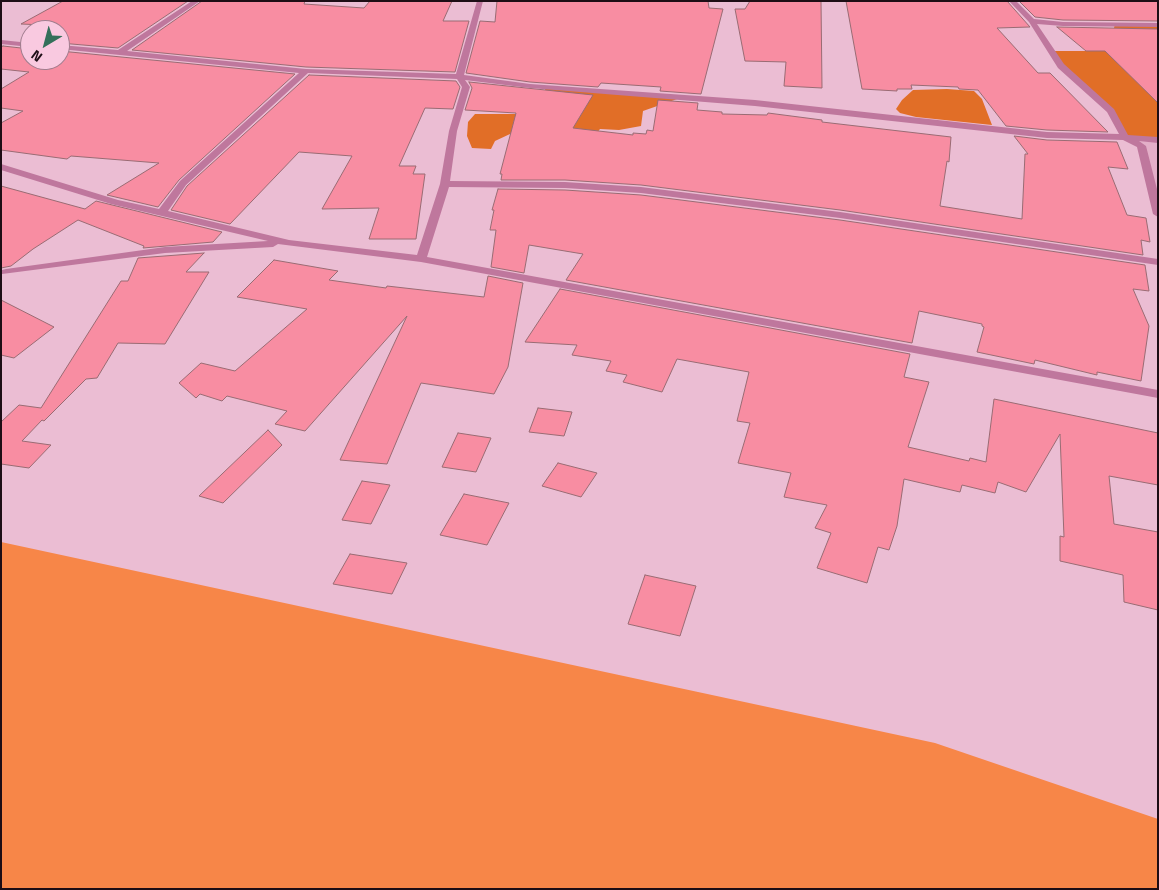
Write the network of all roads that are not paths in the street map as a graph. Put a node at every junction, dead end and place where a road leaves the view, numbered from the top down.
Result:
1 (197, 1) edge
2 (480, 1) edge
3 (1012, 1) edge
4 (1032, 21) junction
5 (1158, 25) edge
6 (1, 42) edge
7 (20, 44) edge
8 (70, 48) edge
9 (121, 52) junction
10 (306, 71) junction
11 (459, 78) junction
12 (1125, 137) junction
13 (1158, 140) edge
14 (1, 167) edge
15 (445, 184) junction
16 (162, 212) junction
17 (1158, 214) edge
18 (289, 243) junction
19 (421, 258) junction
20 (1158, 262) edge
21 (6, 272) dead end
22 (1158, 394) edge

1 - 9 street
2 - 11 street
3 - 4 street
4 - 5 street
4 - 12 street
6 - 7 street
8 - 9 street
9 - 10 street
10 - 11 street
10 - 16 street
11 - 12 street
11 - 15 street
12 - 13 street
12 - 17 street
14 - 16 street
15 - 19 street
15 - 20 street
16 - 18 street
18 - 19 street
18 - 21 street
19 - 22 street

